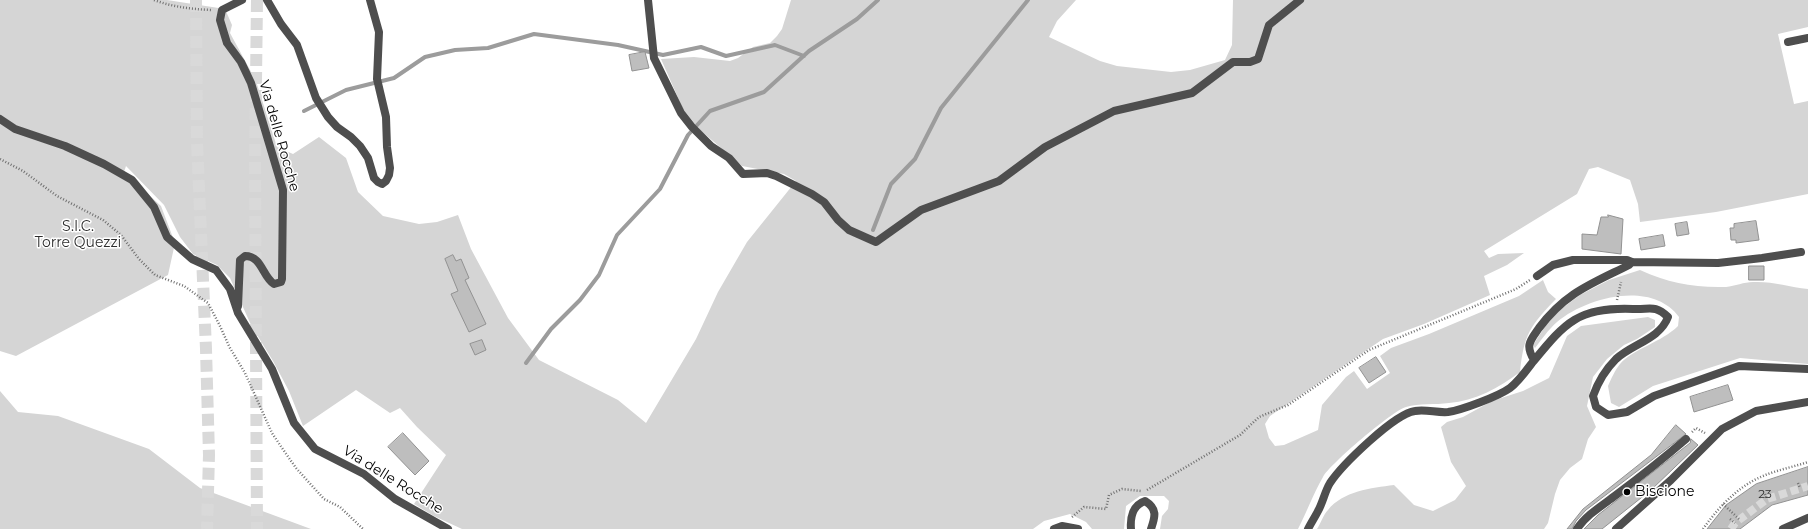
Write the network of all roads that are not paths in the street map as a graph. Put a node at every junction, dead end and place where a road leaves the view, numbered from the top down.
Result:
1 (242, 0) edge
2 (267, 0) edge
3 (370, 0) edge
4 (648, 0) edge
5 (1300, 0) edge
6 (1808, 38) edge
7 (1788, 42) dead end
8 (0, 119) edge
9 (1800, 252) dead end
10 (1630, 263) junction
11 (1537, 276) road end
12 (238, 313) junction
13 (1534, 360) junction
14 (1808, 369) edge
15 (1808, 402) edge
16 (1686, 439) dead end
17 (1808, 518) edge
18 (1058, 527) edge
19 (448, 529) edge
20 (1078, 529) edge
21 (1131, 529) edge
22 (1151, 529) edge
23 (1308, 529) edge
24 (1577, 529) edge
25 (1616, 529) edge
26 (1783, 529) edge

1 - 12 street, Via delle Rocche
2 - 3 street
4 - 5 street
6 - 7 street
8 - 12 street, Via delle Rocche
9 - 10 street
10 - 11 street
10 - 13 street
12 - 19 street, Via delle Rocche
13 - 14 street
13 - 23 street
15 - 25 street
16 - 24 street
17 - 26 street
18 - 20 street
21 - 22 street

